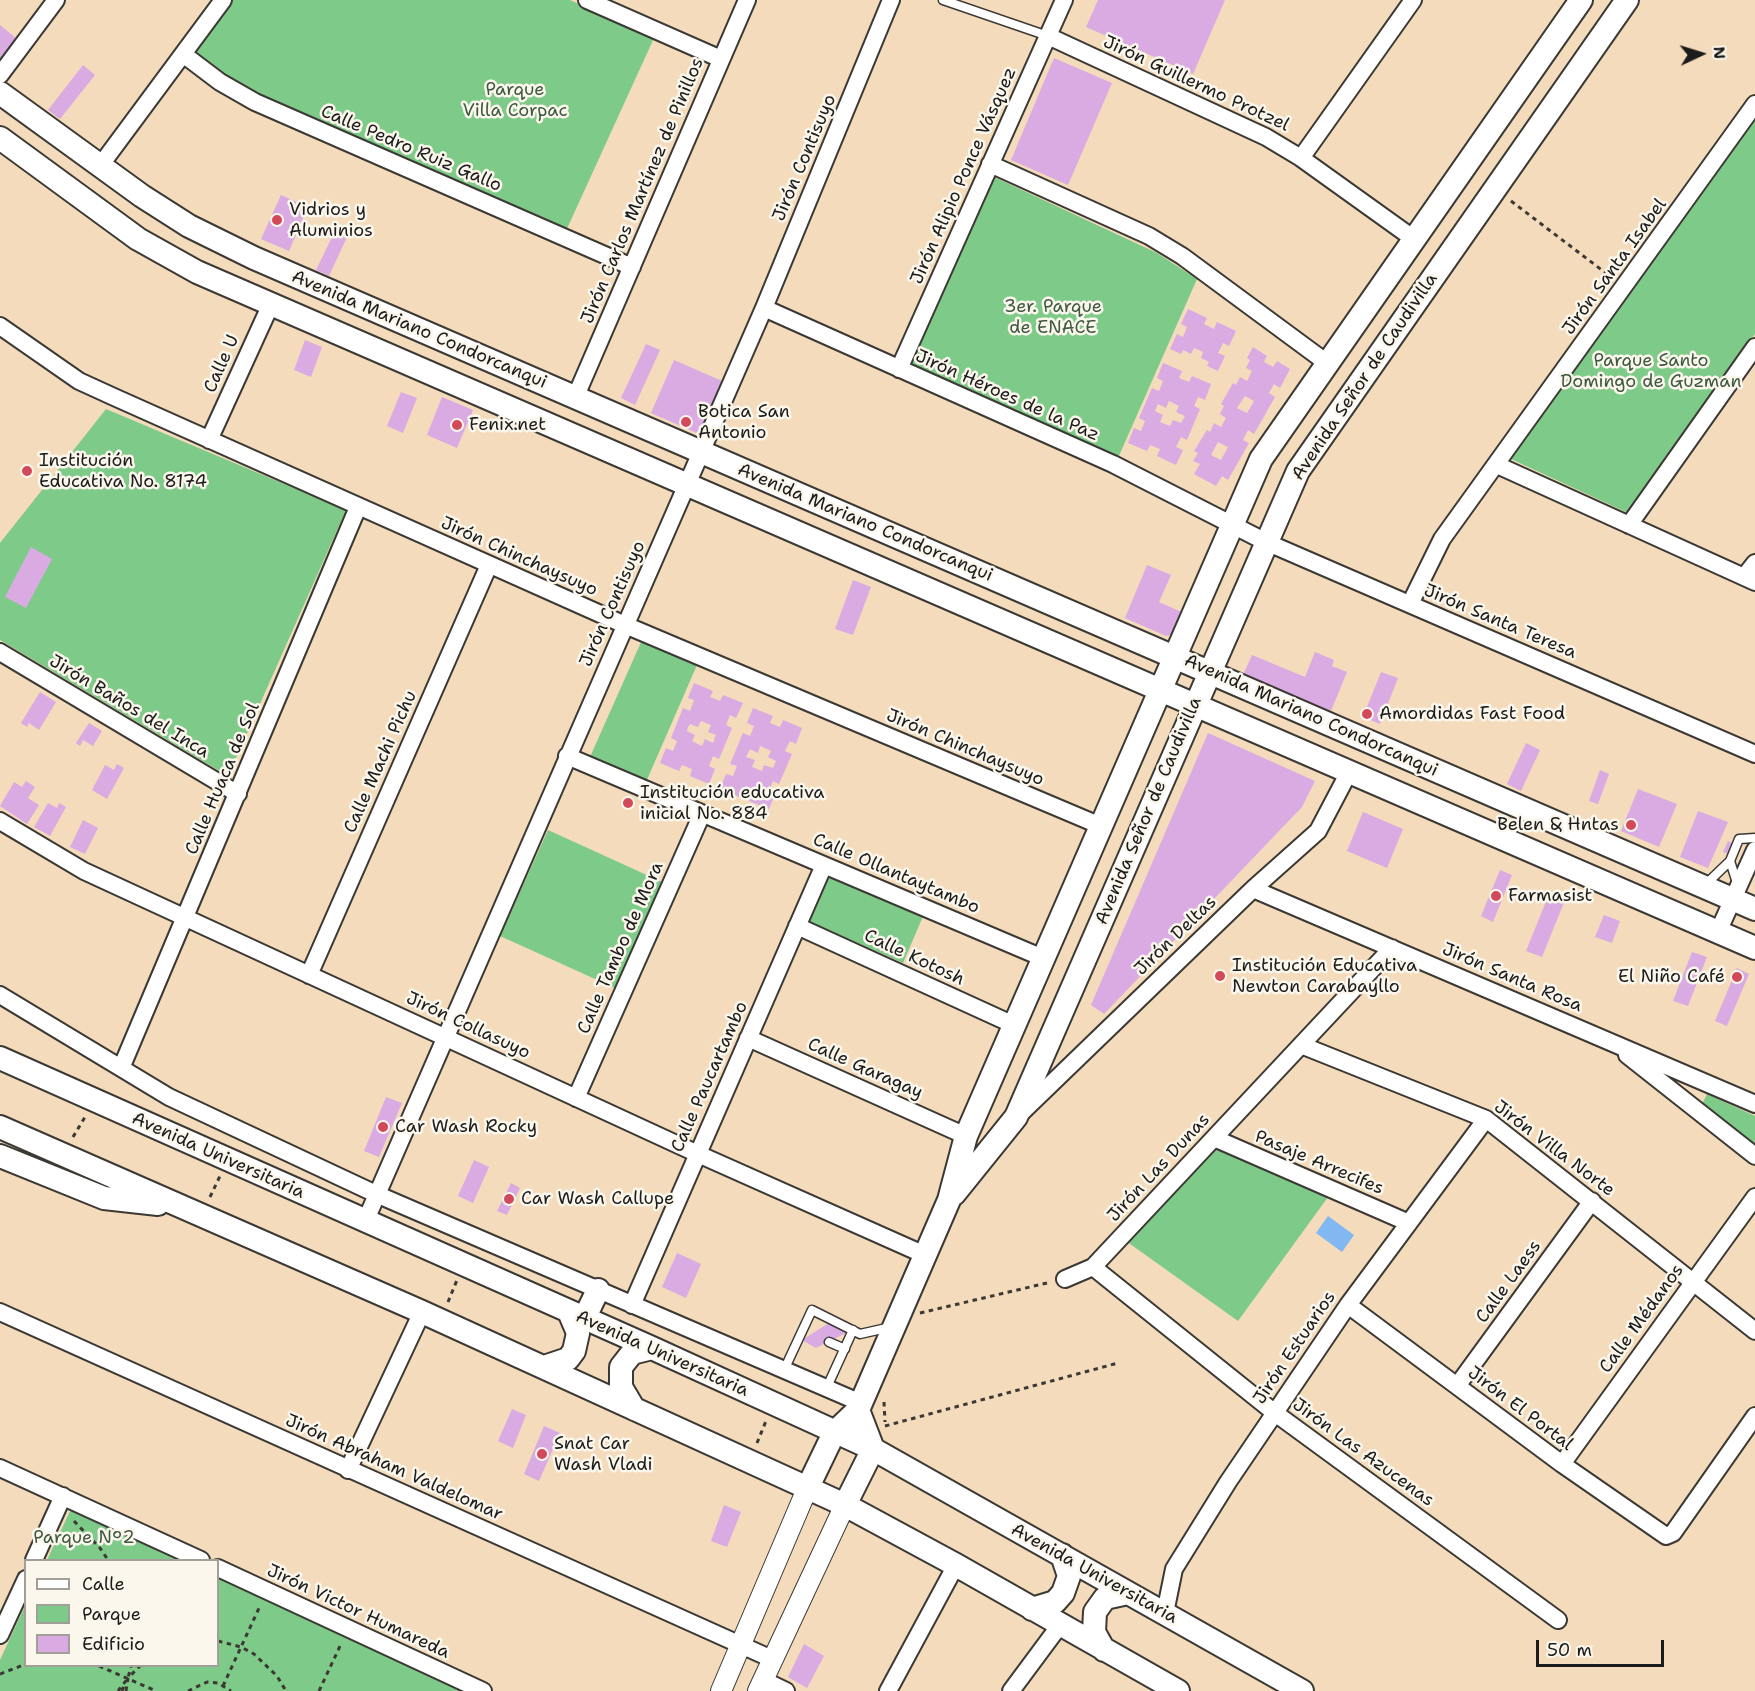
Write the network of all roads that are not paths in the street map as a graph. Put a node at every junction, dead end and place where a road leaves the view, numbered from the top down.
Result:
1 (56, 0) edge
2 (223, 0) edge
3 (587, 0) edge
4 (747, 0) edge
5 (891, 0) edge
6 (943, 0) edge
7 (1064, 0) edge
8 (1413, 0) edge
9 (1581, 0) edge
10 (1627, 0) edge
11 (1048, 36) junction
12 (183, 54) junction
13 (721, 59) junction
14 (0, 75) edge
15 (0, 93) edge
16 (1755, 104) edge
17 (0, 138) edge
18 (1301, 158) junction
19 (990, 164) junction
20 (100, 166) junction
21 (1414, 239) junction
22 (632, 267) junction
23 (271, 304) junction
24 (764, 308) junction
25 (0, 326) edge
26 (1755, 347) edge
27 (1327, 363) junction
28 (899, 369) junction
29 (575, 398) junction
30 (209, 440) junction
31 (701, 452) junction
32 (1497, 465) junction
33 (687, 484) junction
34 (358, 507) junction
35 (1231, 523) junction
36 (1629, 525) junction
37 (1266, 542) junction
38 (1755, 563) edge
39 (489, 565) junction
40 (1750, 580) edge
41 (1410, 604) junction
42 (624, 625) junction
43 (0, 652) edge
44 (1174, 657) junction
45 (1209, 672) junction
46 (1160, 689) junction
47 (1195, 705) junction
48 (1755, 754) edge
49 (567, 756) junction
50 (1349, 772) junction
51 (238, 794) junction
52 (702, 814) junction
53 (0, 821) edge
54 (1101, 826) junction
55 (1755, 838) edge
56 (1755, 850) edge
57 (1730, 861) junction
58 (824, 865) junction
59 (1703, 887) junction
60 (1253, 889) junction
61 (1735, 893) junction
62 (1755, 909) edge
63 (186, 918) junction
64 (797, 926) junction
65 (1718, 932) junction
66 (1392, 948) junction
67 (1755, 948) edge
68 (1043, 958) junction
69 (309, 975) junction
70 (0, 995) edge
71 (1014, 1025) junction
72 (444, 1037) junction
73 (748, 1038) junction
74 (1608, 1040) junction
75 (1301, 1045) junction
76 (0, 1058) edge
77 (122, 1066) junction
78 (576, 1098) junction
79 (1755, 1104) edge
80 (1016, 1117) junction
81 (1486, 1119) junction
82 (0, 1127) edge
83 (966, 1136) junction
84 (1214, 1138) junction
85 (698, 1154) junction
86 (0, 1156) edge
87 (1755, 1156) edge
88 (376, 1194) junction
89 (1755, 1197) edge
90 (949, 1200) junction
91 (1592, 1201) junction
92 (192, 1211) junction
93 (365, 1222) junction
94 (1409, 1223) junction
95 (925, 1255) junction
96 (1093, 1267) junction
97 (1065, 1279) road end
98 (1692, 1281) junction
99 (598, 1290) junction
100 (632, 1305) junction
101 (1348, 1305) junction
102 (0, 1312) edge
103 (431, 1316) junction
104 (577, 1316) junction
105 (895, 1323) junction
106 (803, 1329) junction
107 (853, 1330) junction
108 (1755, 1331) edge
109 (812, 1334) dead end
110 (829, 1341) dead end
111 (652, 1348) junction
112 (845, 1348) junction
113 (544, 1367) junction
114 (784, 1370) junction
115 (1457, 1386) junction
116 (827, 1387) junction
117 (859, 1406) junction
118 (634, 1409) junction
119 (1275, 1413) junction
120 (1755, 1416) edge
121 (834, 1433) junction
122 (880, 1443) junction
123 (1562, 1464) junction
124 (0, 1468) edge
125 (348, 1470) junction
126 (807, 1489) junction
127 (60, 1502) junction
128 (845, 1505) junction
129 (1062, 1555) junction
130 (34, 1559) edge
131 (199, 1559) edge
132 (956, 1564) junction
133 (219, 1568) edge
134 (24, 1583) edge
135 (1128, 1593) junction
136 (1032, 1609) junction
137 (1165, 1613) junction
138 (1558, 1620) dead end
139 (1060, 1625) junction
140 (0, 1635) edge
141 (742, 1646) junction
142 (1104, 1650) junction
143 (772, 1659) junction
144 (760, 1685) edge
145 (726, 1690) edge
146 (483, 1691) edge
147 (786, 1691) edge
148 (888, 1691) edge
149 (1011, 1691) edge
150 (1178, 1691) edge
151 (1302, 1691) edge

1 - 14 street
2 - 12 street
3 - 13 street
4 - 13 street, Jirón Carlos Martínez de Pinillos
5 - 24 street, Jirón Contisuyo
6 - 11 lane, Jirón Guillermo Protzel
7 - 11 street, Jirón Alipio Ponce Vásquez
8 - 18 street
9 - 21 main road, Avenida Señor de Caudivilla
10 - 37 main road, Avenida Señor de Caudivilla
11 - 18 street, Jirón Guillermo Protzel
11 - 19 street, Jirón Alipio Ponce Vásquez
12 - 20 street
12 - 22 street, Calle Pedro Ruiz Gallo
13 - 22 street, Jirón Carlos Martínez de Pinillos
15 - 20 main road, Avenida Mariano Condorcanqui
16 - 32 street, Jirón Santa Isabel
17 - 23 main road, Avenida Mariano Condorcanqui
18 - 21 street, Jirón Guillermo Protzel
19 - 27 street
19 - 28 street, Jirón Alipio Ponce Vásquez
20 - 29 main road, Avenida Mariano Condorcanqui
21 - 27 main road, Avenida Señor de Caudivilla
22 - 29 street, Jirón Carlos Martínez de Pinillos
23 - 30 street, Calle U
23 - 33 main road, Avenida Mariano Condorcanqui
24 - 28 street, Jirón Héroes de la Paz
24 - 31 street, Jirón Contisuyo
25 - 30 street, Jirón Chinchaysuyo
26 - 36 street
27 - 35 main road, Avenida Señor de Caudivilla
28 - 35 street, Jirón Héroes de la Paz
29 - 31 main road, Avenida Mariano Condorcanqui
30 - 34 street, Jirón Chinchaysuyo
31 - 33 street, Jirón Contisuyo
31 - 44 main road, Avenida Mariano Condorcanqui
32 - 36 street
32 - 41 street, Jirón Santa Isabel
33 - 42 street, Jirón Contisuyo
33 - 46 main road, Avenida Mariano Condorcanqui
34 - 39 street, Jirón Chinchaysuyo
34 - 51 street, Calle Huaca de Sol
35 - 37 street, Jirón Santa Teresa
35 - 44 main road, Avenida Señor de Caudivilla
36 - 40 street
37 - 41 street, Jirón Santa Teresa
37 - 45 main road, Avenida Señor de Caudivilla
38 - 40 street
39 - 42 street, Jirón Chinchaysuyo
39 - 69 street, Calle Machi Pichu
41 - 48 street, Jirón Santa Teresa
42 - 49 street, Jirón Contisuyo
42 - 54 street, Jirón Chinchaysuyo
43 - 51 street, Jirón Baños del Inca
44 - 45 main road, Avenida Mariano Condorcanqui
44 - 46 main road, Avenida Señor de Caudivilla
45 - 47 main road, Avenida Señor de Caudivilla
45 - 59 main road, Avenida Mariano Condorcanqui
46 - 47 main road, Avenida Mariano Condorcanqui
46 - 54 main road, Avenida Señor de Caudivilla
47 - 50 main road, Avenida Mariano Condorcanqui
47 - 80 main road, Avenida Señor de Caudivilla
49 - 52 street, Calle Ollantaytambo
49 - 72 street, Jirón Contisuyo
50 - 60 street, Jirón Deltas
50 - 65 main road, Avenida Mariano Condorcanqui
51 - 63 street, Calle Huaca de Sol
52 - 58 street, Calle Ollantaytambo
52 - 78 street, Calle Tambo de Mora
53 - 63 street, Jirón Collasuyo
54 - 68 main road, Avenida Señor de Caudivilla
55 - 57 lane
56 - 61 street
57 - 59 lane
57 - 61 lane
58 - 64 street, Calle Paucartambo
58 - 68 street, Calle Ollantaytambo
59 - 61 main road, Avenida Mariano Condorcanqui
60 - 66 street, Jirón Santa Rosa
60 - 80 street, Jirón Deltas
61 - 62 main road, Avenida Mariano Condorcanqui
61 - 65 street
63 - 69 street, Jirón Collasuyo
63 - 77 street, Calle Huaca de Sol
64 - 71 street, Calle Kotosh
64 - 73 street, Calle Paucartambo
65 - 67 main road, Avenida Mariano Condorcanqui
66 - 74 street, Jirón Santa Rosa
66 - 75 street, Jirón Las Dunas
68 - 71 main road, Avenida Señor de Caudivilla
69 - 72 street, Jirón Collasuyo
70 - 77 street, Avenida Universitaria
71 - 83 main road, Avenida Señor de Caudivilla
72 - 78 street, Jirón Collasuyo
72 - 88 street, Jirón Contisuyo
73 - 83 street, Calle Garagay
73 - 85 street, Calle Paucartambo
74 - 79 street, Jirón Santa Rosa
74 - 87 street
75 - 81 street, Jirón Villa Norte
75 - 84 street, Jirón Las Dunas
76 - 93 main road, Avenida Universitaria
77 - 88 street, Avenida Universitaria
78 - 85 street, Jirón Collasuyo
80 - 90 main road, Avenida Señor de Caudivilla
81 - 91 street, Jirón Villa Norte
81 - 94 street, Jirón Estuarios
82 - 92 main road
83 - 90 main road, Avenida Señor de Caudivilla
84 - 94 street, Pasaje Arrecifes
84 - 96 street, Jirón Las Dunas
85 - 95 street, Jirón Collasuyo
85 - 100 street, Calle Paucartambo
86 - 92 main road
88 - 93 street, Jirón Contisuyo
88 - 99 street, Avenida Universitaria
89 - 98 street, Calle Médanos
90 - 95 main road, Avenida Señor de Caudivilla
91 - 98 street, Jirón Villa Norte
91 - 115 street, Calle Laess
92 - 103 main road
93 - 104 main road, Avenida Universitaria
94 - 101 street, Jirón Estuarios
95 - 105 main road, Avenida Señor de Caudivilla
96 - 97 street, Jirón Las Dunas
96 - 119 street, Jirón Las Azucenas
98 - 108 street, Jirón Villa Norte
98 - 123 street, Calle Médanos
99 - 100 street, Avenida Universitaria
99 - 104 main road
100 - 114 street, Avenida Universitaria
101 - 115 street, Jirón El Portal
101 - 119 street, Jirón Estuarios
102 - 125 street, Jirón Abraham Valdelomar
103 - 113 main road
103 - 125 street
104 - 111 main road, Avenida Universitaria
104 - 113 main road
105 - 107 lane
105 - 117 main road, Avenida Señor de Caudivilla
106 - 107 lane
106 - 109 lane
106 - 114 lane
107 - 112 lane
110 - 112 lane
111 - 118 main road
111 - 121 main road, Avenida Universitaria
112 - 116 lane
113 - 118 main road
114 - 116 street, Avenida Universitaria
115 - 123 street, Jirón El Portal
116 - 117 street, Avenida Universitaria
117 - 121 main road, Avenida Señor de Caudivilla
117 - 122 main road
118 - 126 main road
119 - 137 street, Jirón Estuarios
119 - 138 street, Jirón Las Azucenas
120 - 123 street, Jirón El Portal
121 - 122 main road, Avenida Universitaria
121 - 126 main road, Avenida Señor de Caudivilla
122 - 128 main road
122 - 129 main road, Avenida Universitaria
124 - 127 street
125 - 141 street, Jirón Abraham Valdelomar
126 - 128 main road
126 - 141 street, Avenida Señor de Caudivilla
127 - 130 street
127 - 131 street
128 - 132 main road
128 - 143 street
129 - 135 main road, Avenida Universitaria
129 - 136 main road
132 - 136 main road
132 - 148 street
133 - 146 street, Jirón Victor Humareda
134 - 140 street
135 - 137 main road, Avenida Universitaria
135 - 142 main road
136 - 139 main road
137 - 151 main road, Avenida Universitaria
139 - 142 main road
139 - 149 street
141 - 143 street, Jirón Abraham Valdelomar
141 - 145 street, Avenida Señor de Caudivilla
142 - 150 main road
143 - 144 street
144 - 147 street

